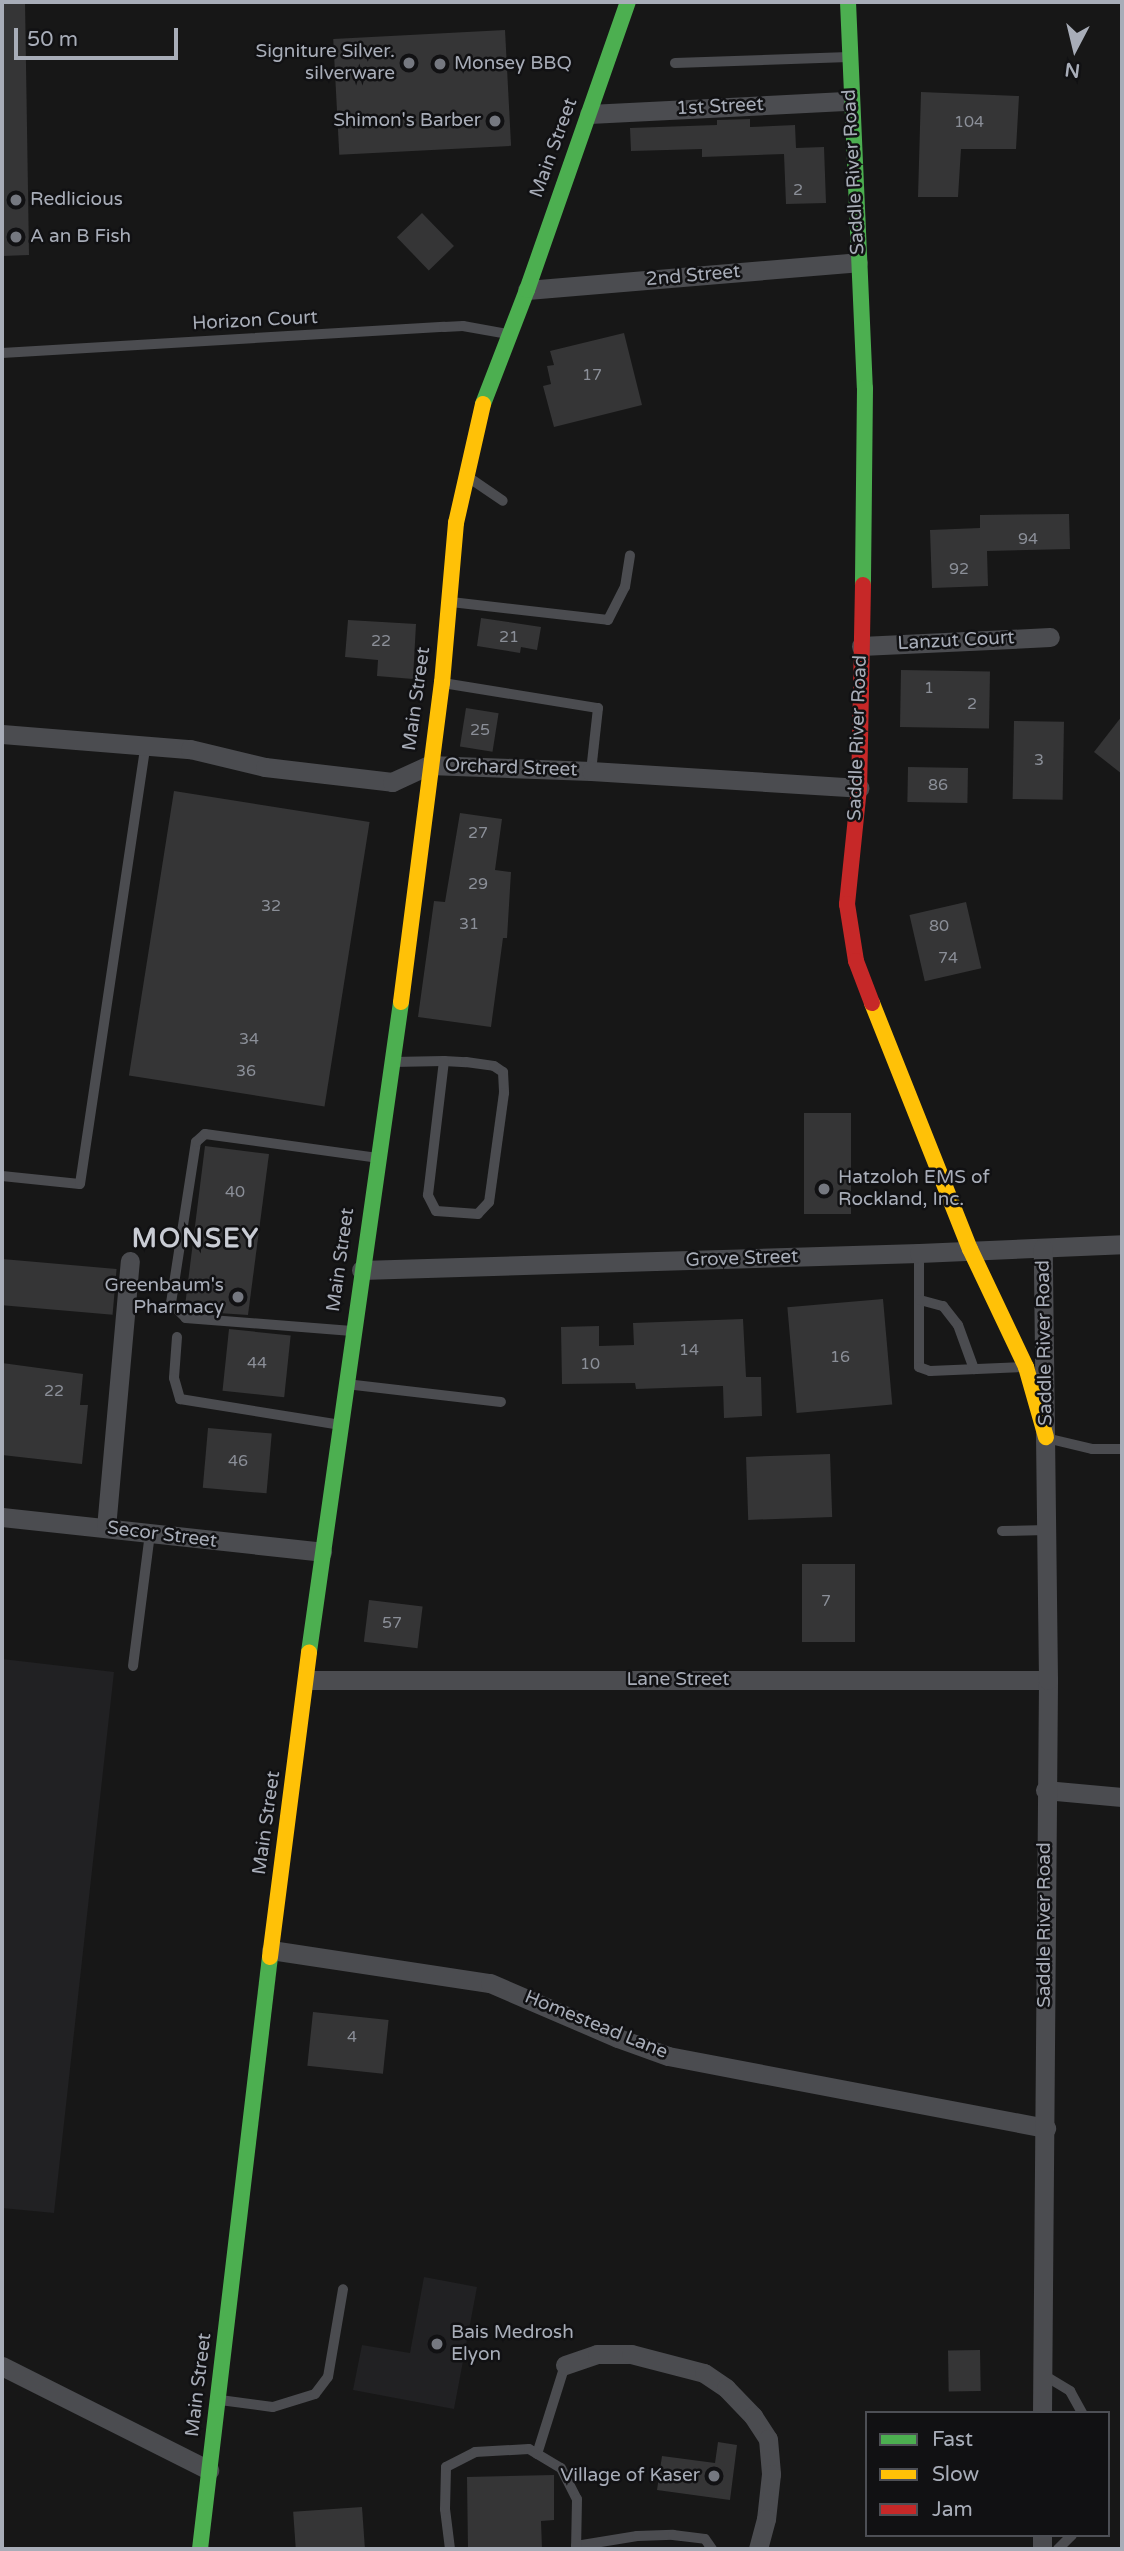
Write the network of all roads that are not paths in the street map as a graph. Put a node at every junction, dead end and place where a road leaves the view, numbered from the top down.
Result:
1 (628, 2) edge
2 (848, 2) edge
3 (850, 57) junction
4 (675, 63) dead end
5 (850, 101) junction
6 (589, 114) junction
7 (858, 262) junction
8 (527, 290) junction
9 (509, 334) junction
10 (2, 353) edge
11 (465, 474) junction
12 (503, 501) dead end
13 (630, 555) dead end
14 (451, 602) junction
15 (1050, 637) dead end
16 (862, 646) junction
17 (442, 683) junction
18 (2, 734) edge
19 (146, 745) junction
20 (429, 765) junction
21 (591, 771) junction
22 (859, 788) junction
23 (444, 1061) junction
24 (393, 1062) junction
25 (377, 1158) junction
26 (2, 1176) edge
27 (1122, 1244) edge
28 (1043, 1248) junction
29 (970, 1249) junction
30 (919, 1253) junction
31 (130, 1261) dead end
32 (361, 1270) junction
33 (920, 1300) junction
34 (352, 1331) junction
35 (177, 1337) dead end
36 (1026, 1367) junction
37 (974, 1369) junction
38 (346, 1384) junction
39 (501, 1402) dead end
40 (341, 1425) junction
41 (1046, 1437) junction
42 (1122, 1448) edge
43 (2, 1517) edge
44 (106, 1528) junction
45 (1047, 1530) junction
46 (1002, 1531) dead end
47 (150, 1534) junction
48 (322, 1552) junction
49 (133, 1667) dead end
50 (307, 1680) junction
51 (1048, 1680) junction
52 (1045, 1790) junction
53 (1122, 1797) edge
54 (271, 1950) junction
55 (1045, 2128) junction
56 (343, 2289) dead end
57 (565, 2365) joint
58 (2, 2366) edge
59 (1042, 2374) junction
60 (219, 2400) junction
61 (1042, 2411) edge
62 (1081, 2411) edge
63 (537, 2454) junction
64 (209, 2470) junction
65 (576, 2548) edge
66 (200, 2549) edge
67 (450, 2549) edge
68 (712, 2549) edge
69 (758, 2549) edge

1 - 6 main road, Main Street
2 - 3 main road, Saddle River Road
3 - 4 lane
3 - 5 main road, Saddle River Road
5 - 6 street, 1st Street
5 - 7 main road, Saddle River Road
6 - 8 main road, Main Street
7 - 8 street, 2nd Street
7 - 16 main road, Saddle River Road
8 - 9 main road, Main Street
9 - 10 lane, Horizon Court
9 - 11 main road, Main Street
11 - 12 lane
11 - 14 main road, Main Street
13 - 14 lane
14 - 17 main road, Main Street
15 - 16 street, Lanzut Court
16 - 22 main road, Saddle River Road
17 - 20 main road, Main Street
17 - 21 lane
18 - 19 street, Orchard Street
19 - 20 street, Orchard Street
19 - 26 lane
20 - 21 street, Orchard Street
20 - 24 main road, Main Street
21 - 22 street, Orchard Street
22 - 29 main road, Saddle River Road
23 - 23 lane
23 - 24 lane
24 - 25 main road, Main Street
25 - 32 main road, Main Street
25 - 34 lane
27 - 28 street, Grove Street
28 - 29 street, Grove Street
28 - 41 street, Saddle River Road
29 - 30 street, Grove Street
29 - 36 main road, Saddle River Road
30 - 32 street, Grove Street
30 - 33 lane
31 - 44 street
32 - 34 main road, Main Street
33 - 37 lane
33 - 37 lane
34 - 38 main road, Main Street
35 - 40 lane
36 - 37 lane
36 - 41 main road, Saddle River Road
38 - 39 lane
38 - 40 main road, Main Street
40 - 48 main road, Main Street
41 - 42 lane
41 - 45 street, Saddle River Road
43 - 44 street, Secor Street
44 - 47 street, Secor Street
45 - 46 lane
45 - 51 street, Saddle River Road
47 - 48 street, Secor Street
47 - 49 lane
48 - 50 main road, Main Street
50 - 51 street, Lane Street
50 - 54 main road, Main Street
51 - 52 street, Saddle River Road
52 - 53 street
52 - 55 street, Saddle River Road
54 - 55 street, Homestead Lane
54 - 60 main road, Main Street
55 - 59 street, Saddle River Road
56 - 60 lane
57 - 63 lane
57 - 69 street
58 - 64 street
59 - 61 street, Saddle River Road
59 - 62 lane
60 - 64 main road, Main Street
63 - 65 lane
63 - 67 lane
64 - 66 main road, Main Street
65 - 68 lane

